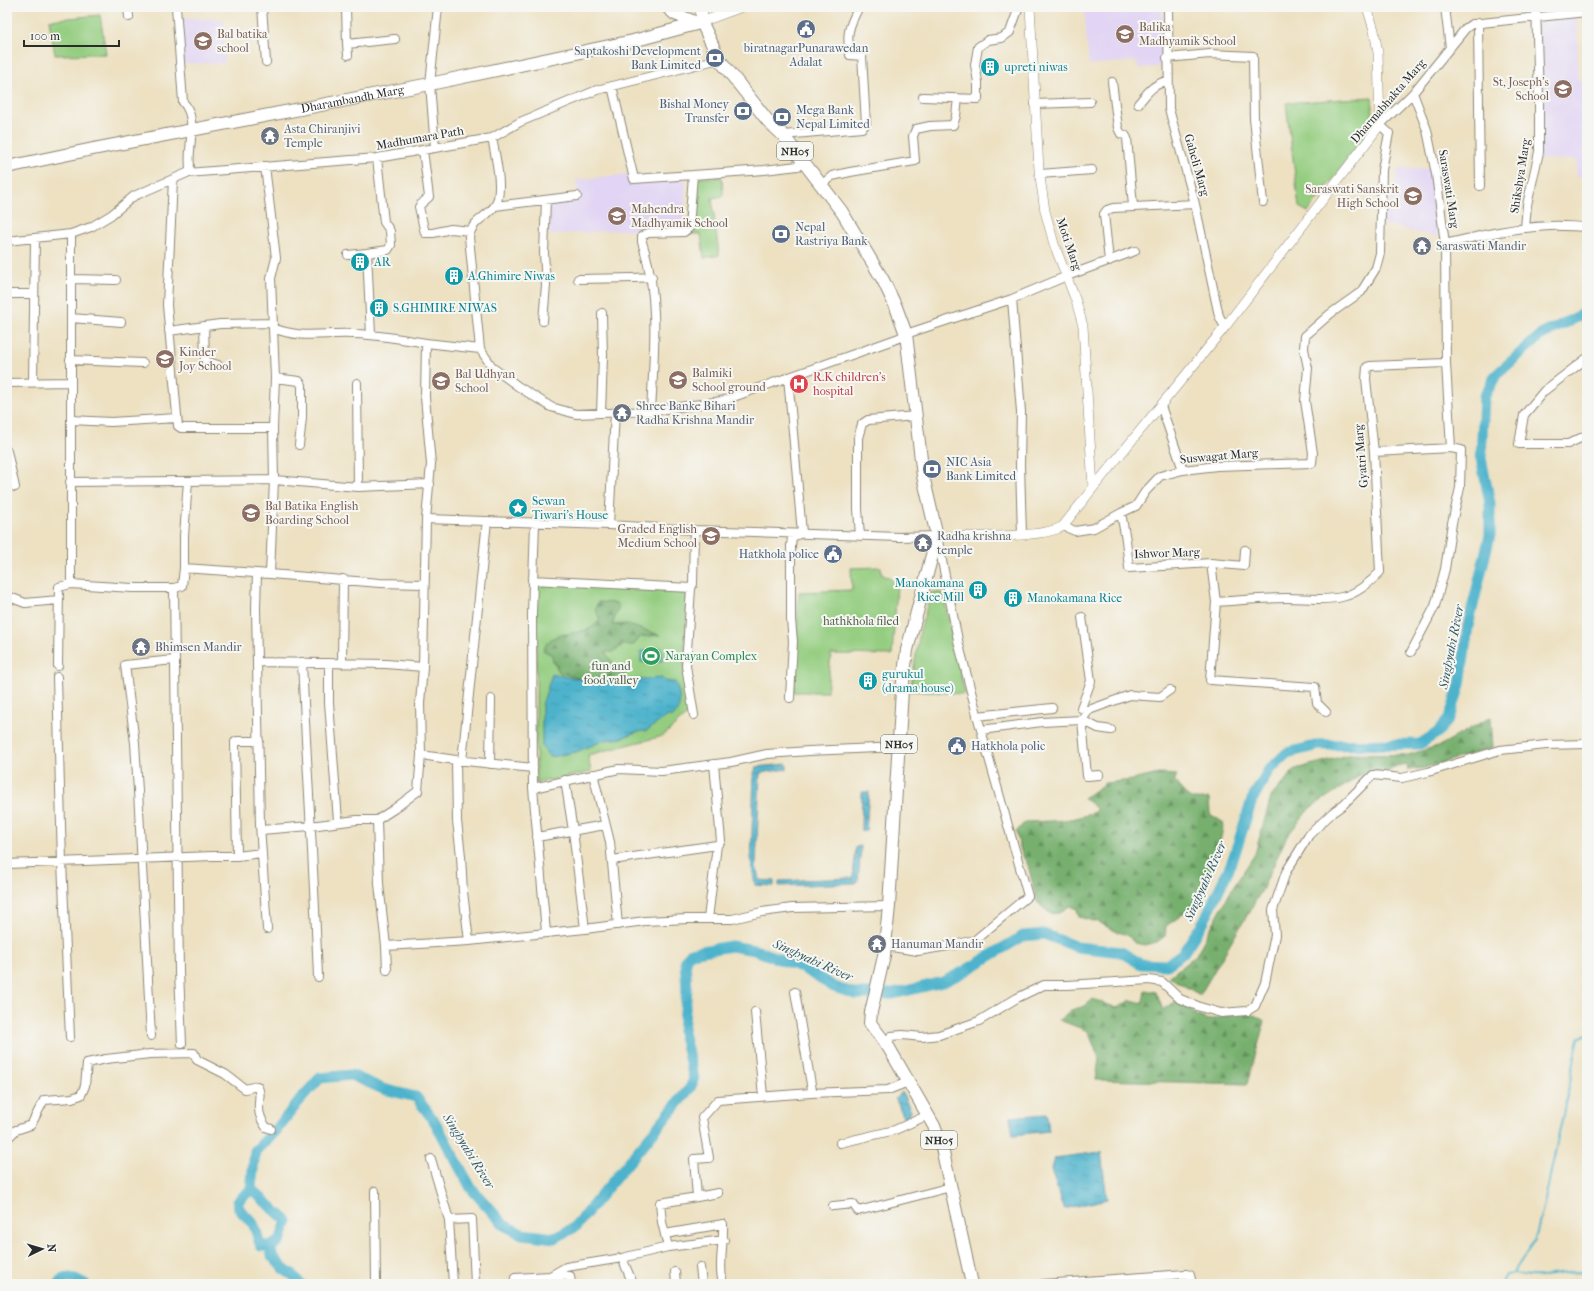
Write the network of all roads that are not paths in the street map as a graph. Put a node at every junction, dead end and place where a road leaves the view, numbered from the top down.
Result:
1 (128, 7) edge
2 (176, 7) edge
3 (262, 7) edge
4 (346, 7) edge
5 (438, 7) edge
6 (667, 7) edge
7 (742, 7) edge
8 (859, 7) edge
9 (1019, 7) edge
10 (1030, 7) edge
11 (1168, 7) edge
12 (1367, 7) edge
13 (1445, 7) edge
14 (1536, 7) edge
15 (1587, 12) edge
16 (129, 17) dead end
17 (1537, 17) junction
18 (700, 20) edge
19 (1478, 23) junction
20 (395, 39) dead end
21 (347, 44) junction
22 (1450, 48) junction
23 (348, 55) dead end
24 (1167, 58) junction
25 (719, 59) junction
26 (266, 62) dead end
27 (1168, 80) junction
28 (1112, 82) dead end
29 (430, 84) junction
30 (612, 86) junction
31 (1413, 93) junction
32 (923, 97) dead end
33 (958, 98) junction
34 (1090, 102) dead end
35 (1035, 104) junction
36 (1138, 104) dead end
37 (1380, 125) junction
38 (192, 131) junction
39 (783, 135) junction
40 (492, 138) junction
41 (435, 148) junction
42 (423, 150) junction
43 (377, 158) junction
44 (805, 163) junction
45 (266, 166) junction
46 (7, 167) edge
47 (1092, 170) dead end
48 (190, 173) junction
49 (1040, 174) junction
50 (693, 175) junction
51 (173, 180) junction
52 (821, 185) junction
53 (1480, 186) dead end
54 (577, 196) dead end
55 (546, 200) junction
56 (1263, 202) dead end
57 (1195, 204) junction
58 (495, 206) junction
59 (1133, 206) junction
60 (1587, 227) edge
61 (1525, 228) junction
62 (470, 231) junction
63 (71, 234) junction
64 (35, 239) junction
65 (7, 241) edge
66 (1445, 244) junction
67 (1135, 251) dead end
68 (367, 253) junction
69 (348, 255) dead end
70 (1109, 260) junction
71 (1067, 276) junction
72 (652, 277) junction
73 (578, 278) dead end
74 (72, 279) junction
75 (116, 280) dead end
76 (7, 294) edge
77 (34, 294) junction
78 (1012, 299) junction
79 (602, 312) dead end
80 (71, 318) junction
81 (543, 321) dead end
82 (122, 322) dead end
83 (273, 325) junction
84 (204, 326) junction
85 (1225, 327) junction
86 (169, 331) junction
87 (906, 334) junction
88 (371, 336) junction
89 (426, 342) junction
90 (480, 349) junction
91 (1587, 358) edge
92 (70, 360) junction
93 (143, 363) dead end
94 (1446, 363) junction
95 (218, 365) dead end
96 (788, 377) junction
97 (275, 378) junction
98 (33, 382) junction
99 (70, 382) junction
100 (7, 383) edge
101 (358, 383) dead end
102 (1161, 406) junction
103 (651, 411) junction
104 (615, 412) junction
105 (601, 413) junction
106 (916, 416) junction
107 (177, 418) junction
108 (71, 420) junction
109 (273, 428) junction
110 (1587, 435) edge
111 (299, 445) dead end
112 (1452, 448) junction
113 (7, 451) edge
114 (1374, 452) junction
115 (1183, 470) junction
116 (274, 480) junction
117 (188, 481) junction
118 (70, 482) junction
119 (430, 484) junction
120 (15, 488) dead end
121 (358, 488) junction
122 (1093, 488) junction
123 (1121, 512) junction
124 (426, 519) junction
125 (487, 521) junction
126 (535, 523) junction
127 (609, 525) junction
128 (1063, 526) junction
129 (694, 530) junction
130 (802, 533) junction
131 (1022, 534) junction
132 (860, 536) junction
133 (937, 536) junction
134 (1244, 550) dead end
135 (1211, 563) junction
136 (184, 568) junction
137 (257, 573) junction
138 (270, 574) junction
139 (343, 579) junction
140 (532, 580) junction
141 (71, 584) junction
142 (424, 584) junction
143 (174, 588) junction
144 (691, 588) junction
145 (7, 596) edge
146 (59, 600) junction
147 (1216, 602) junction
148 (1082, 617) dead end
149 (1411, 652) dead end
150 (174, 660) junction
151 (258, 662) junction
152 (302, 662) junction
153 (329, 663) junction
154 (342, 664) junction
155 (58, 666) dead end
156 (423, 667) junction
157 (57, 677) dead end
158 (1170, 690) dead end
159 (790, 698) dead end
160 (491, 699) dead end
161 (1052, 708) dead end
162 (1085, 709) junction
163 (1326, 712) dead end
164 (694, 715) dead end
165 (978, 716) junction
166 (1082, 720) junction
167 (981, 730) junction
168 (1111, 730) dead end
169 (259, 741) junction
170 (1587, 744) edge
171 (899, 747) junction
172 (421, 755) junction
173 (459, 760) junction
174 (490, 764) junction
175 (714, 764) junction
176 (533, 768) junction
177 (593, 774) junction
178 (1099, 775) dead end
179 (565, 780) junction
180 (533, 788) junction
181 (377, 820) junction
182 (338, 821) junction
183 (605, 825) junction
184 (310, 826) junction
185 (261, 830) junction
186 (574, 831) junction
187 (537, 837) junction
188 (717, 845) junction
189 (262, 853) junction
190 (237, 856) junction
191 (178, 858) junction
192 (141, 859) junction
193 (612, 860) junction
194 (62, 862) junction
195 (7, 864) edge
196 (889, 906) junction
197 (708, 919) junction
198 (618, 925) junction
199 (267, 929) dead end
200 (585, 929) junction
201 (546, 932) junction
202 (469, 941) junction
203 (386, 946) junction
204 (884, 951) junction
205 (387, 970) dead end
206 (318, 977) dead end
207 (795, 992) dead end
208 (755, 1012) dead end
209 (150, 1036) dead end
210 (70, 1038) dead end
211 (182, 1044) dead end
212 (886, 1046) junction
213 (908, 1082) junction
214 (811, 1093) junction
215 (763, 1096) junction
216 (928, 1115) junction
217 (271, 1129) dead end
218 (16, 1130) junction
219 (7, 1131) edge
220 (7, 1139) edge
221 (840, 1143) dead end
222 (430, 1159) dead end
223 (951, 1187) junction
224 (375, 1191) dead end
225 (718, 1193) dead end
226 (697, 1197) junction
227 (833, 1206) dead end
228 (448, 1220) junction
229 (665, 1234) junction
230 (724, 1240) junction
231 (668, 1247) junction
232 (622, 1258) junction
233 (700, 1267) dead end
234 (675, 1272) dead end
235 (550, 1276) junction
236 (376, 1284) edge
237 (453, 1284) edge
238 (475, 1284) edge
239 (514, 1284) edge
240 (570, 1284) edge
241 (633, 1284) edge
242 (676, 1284) edge
243 (702, 1284) edge
244 (723, 1284) edge
245 (972, 1284) edge
246 (1043, 1284) edge
247 (1192, 1284) edge

1 - 16 street
2 - 38 street
3 - 26 street
4 - 21 street
5 - 29 street
6 - 18 main road
7 - 18 street
8 - 39 street
9 - 33 street
10 - 35 street, Moti Marg
11 - 24 street, Gaheli Marg
12 - 37 street
13 - 22 street
14 - 17 street, Shikshya Marg
15 - 17 street, Dharmabhakta Marg
17 - 19 street, Dharmabhakta Marg
17 - 61 street, Shikshya Marg
18 - 25 main road, NH05
18 - 29 main road, Dharambandh Marg
19 - 22 street, Dharmabhakta Marg
19 - 53 street
20 - 21 street
21 - 23 street
22 - 31 street, Dharmabhakta Marg
24 - 27 street, Gaheli Marg
24 - 56 street
25 - 30 street, Madhumara Path
25 - 39 main road, NH05
27 - 36 street
27 - 57 street, Gaheli Marg
28 - 59 street
29 - 38 main road, Dharambandh Marg
29 - 41 street
30 - 40 street, Madhumara Path
30 - 50 street
31 - 37 street, Dharmabhakta Marg
31 - 66 street, Saraswati Marg
32 - 33 street
33 - 52 street
34 - 35 street
35 - 49 street, Moti Marg
37 - 85 street, Dharmabhakta Marg
37 - 115 street, Suswagat Marg
38 - 46 main road, Dharambandh Marg
38 - 48 street
39 - 44 main road, NH05
40 - 41 street, Madhumara Path
40 - 58 street
41 - 42 street, Madhumara Path
42 - 43 street, Madhumara Path
42 - 62 street
43 - 45 street, Madhumara Path
43 - 68 street
44 - 50 street
44 - 52 main road, NH05
45 - 48 street, Madhumara Path
45 - 83 street
47 - 49 street
48 - 51 street, Madhumara Path
49 - 71 street, Moti Marg
50 - 72 street
51 - 63 street, Madhumara Path
51 - 86 street
52 - 87 main road, NH05
54 - 55 street
55 - 58 street
55 - 81 street
57 - 59 street
57 - 85 street, Gaheli Marg
58 - 62 street
59 - 70 street
60 - 61 street
61 - 66 street
62 - 90 street
63 - 64 street, Madhumara Path
63 - 74 street
64 - 65 street, Madhumara Path
64 - 77 street
66 - 94 street, Saraswati Marg
67 - 70 street
68 - 69 street
68 - 88 street
70 - 71 street
71 - 78 street
71 - 122 street, Moti Marg
72 - 73 street
72 - 103 street
74 - 75 street
74 - 80 street
76 - 77 street
77 - 98 street
78 - 87 street
78 - 131 street
79 - 105 street
80 - 82 street
80 - 92 street
83 - 84 street
83 - 88 street
83 - 97 street
84 - 86 street
84 - 95 street
85 - 102 street, Dharmabhakta Marg
86 - 107 street
87 - 96 street
87 - 106 main road, NH05
88 - 89 street
89 - 90 street
89 - 119 street
90 - 105 street
91 - 110 street
92 - 93 street
92 - 99 street
94 - 112 street, Saraswati Marg
94 - 114 street, Gyatri Marg
96 - 103 street
96 - 130 street
97 - 109 street
97 - 111 street
98 - 99 street
98 - 100 street
99 - 108 street
101 - 121 street
102 - 115 street
102 - 122 street, Dharmabhakta Marg
103 - 104 street
104 - 105 street
104 - 127 street
106 - 132 street
106 - 133 main road, NH05
107 - 108 street
107 - 109 street
108 - 118 street
109 - 116 street
112 - 114 street
112 - 149 street
113 - 120 street
114 - 147 street, Gyatri Marg
115 - 123 street, Suswagat Marg
116 - 117 street
116 - 121 street
116 - 138 street
117 - 118 street
117 - 136 street
118 - 141 street
119 - 121 street
119 - 124 street
122 - 128 street, Dharmabhakta Marg
123 - 128 street
123 - 135 street, Ishwor Marg
124 - 125 street
124 - 142 street
125 - 126 street
125 - 173 street
126 - 127 street
126 - 140 street
127 - 129 street
128 - 131 street
129 - 130 street
129 - 144 street
130 - 132 street
130 - 159 street
131 - 133 street
132 - 133 street
133 - 165 street
133 - 171 main road, NH05
134 - 135 street
135 - 147 street, Ishwor Marg
136 - 137 street
136 - 143 street
137 - 138 street
137 - 151 street
138 - 139 street
139 - 142 street
139 - 154 street
140 - 144 street
140 - 176 street
141 - 143 street
141 - 146 street
142 - 156 street
143 - 150 street
144 - 164 street
145 - 146 street
146 - 155 street
147 - 163 street, Ishwor Marg
148 - 162 street
150 - 191 street
150 - 192 street
151 - 152 street
151 - 169 street
152 - 153 street
152 - 184 street
153 - 154 street
153 - 182 street
154 - 156 street
156 - 172 street
157 - 194 street
158 - 162 street
160 - 174 street
161 - 165 street
162 - 166 street
165 - 167 street
166 - 167 street
166 - 168 street
166 - 178 street
167 - 204 street
169 - 185 street
169 - 190 street
170 - 212 street
171 - 175 street
171 - 196 main road, NH05
172 - 173 street
172 - 181 street
173 - 174 street
173 - 202 street
174 - 176 street
175 - 177 street
175 - 188 street
176 - 180 street
177 - 179 street
177 - 183 street
179 - 180 street
179 - 186 street
180 - 187 street
181 - 182 street
181 - 203 street
182 - 184 street
183 - 186 street
183 - 193 street
184 - 185 street
184 - 206 street
185 - 189 street
186 - 187 street
186 - 200 street
187 - 201 street
188 - 193 street
188 - 197 street
189 - 190 street
189 - 199 street
190 - 191 street
191 - 192 street
191 - 211 street
192 - 194 street
192 - 209 street
193 - 198 street
194 - 195 street
194 - 210 street
196 - 197 street
196 - 204 main road, NH05
197 - 198 street
198 - 200 street
200 - 201 street
201 - 202 street
202 - 203 street
203 - 205 street
204 - 212 main road, NH05
207 - 214 street
208 - 215 street
212 - 213 main road, NH05
213 - 214 street
213 - 216 main road, NH05
214 - 215 street
215 - 226 street
216 - 221 street
216 - 223 main road, NH05
217 - 218 street
218 - 219 street
218 - 220 street
222 - 228 street
223 - 227 street
223 - 245 main road, NH05
224 - 236 street
225 - 226 street
226 - 229 street
228 - 237 street
228 - 238 street
229 - 230 street
229 - 231 street
230 - 231 street
230 - 244 street
231 - 232 street
232 - 235 street
232 - 241 street
233 - 243 street
234 - 242 street
235 - 239 street
235 - 240 street
246 - 247 street

